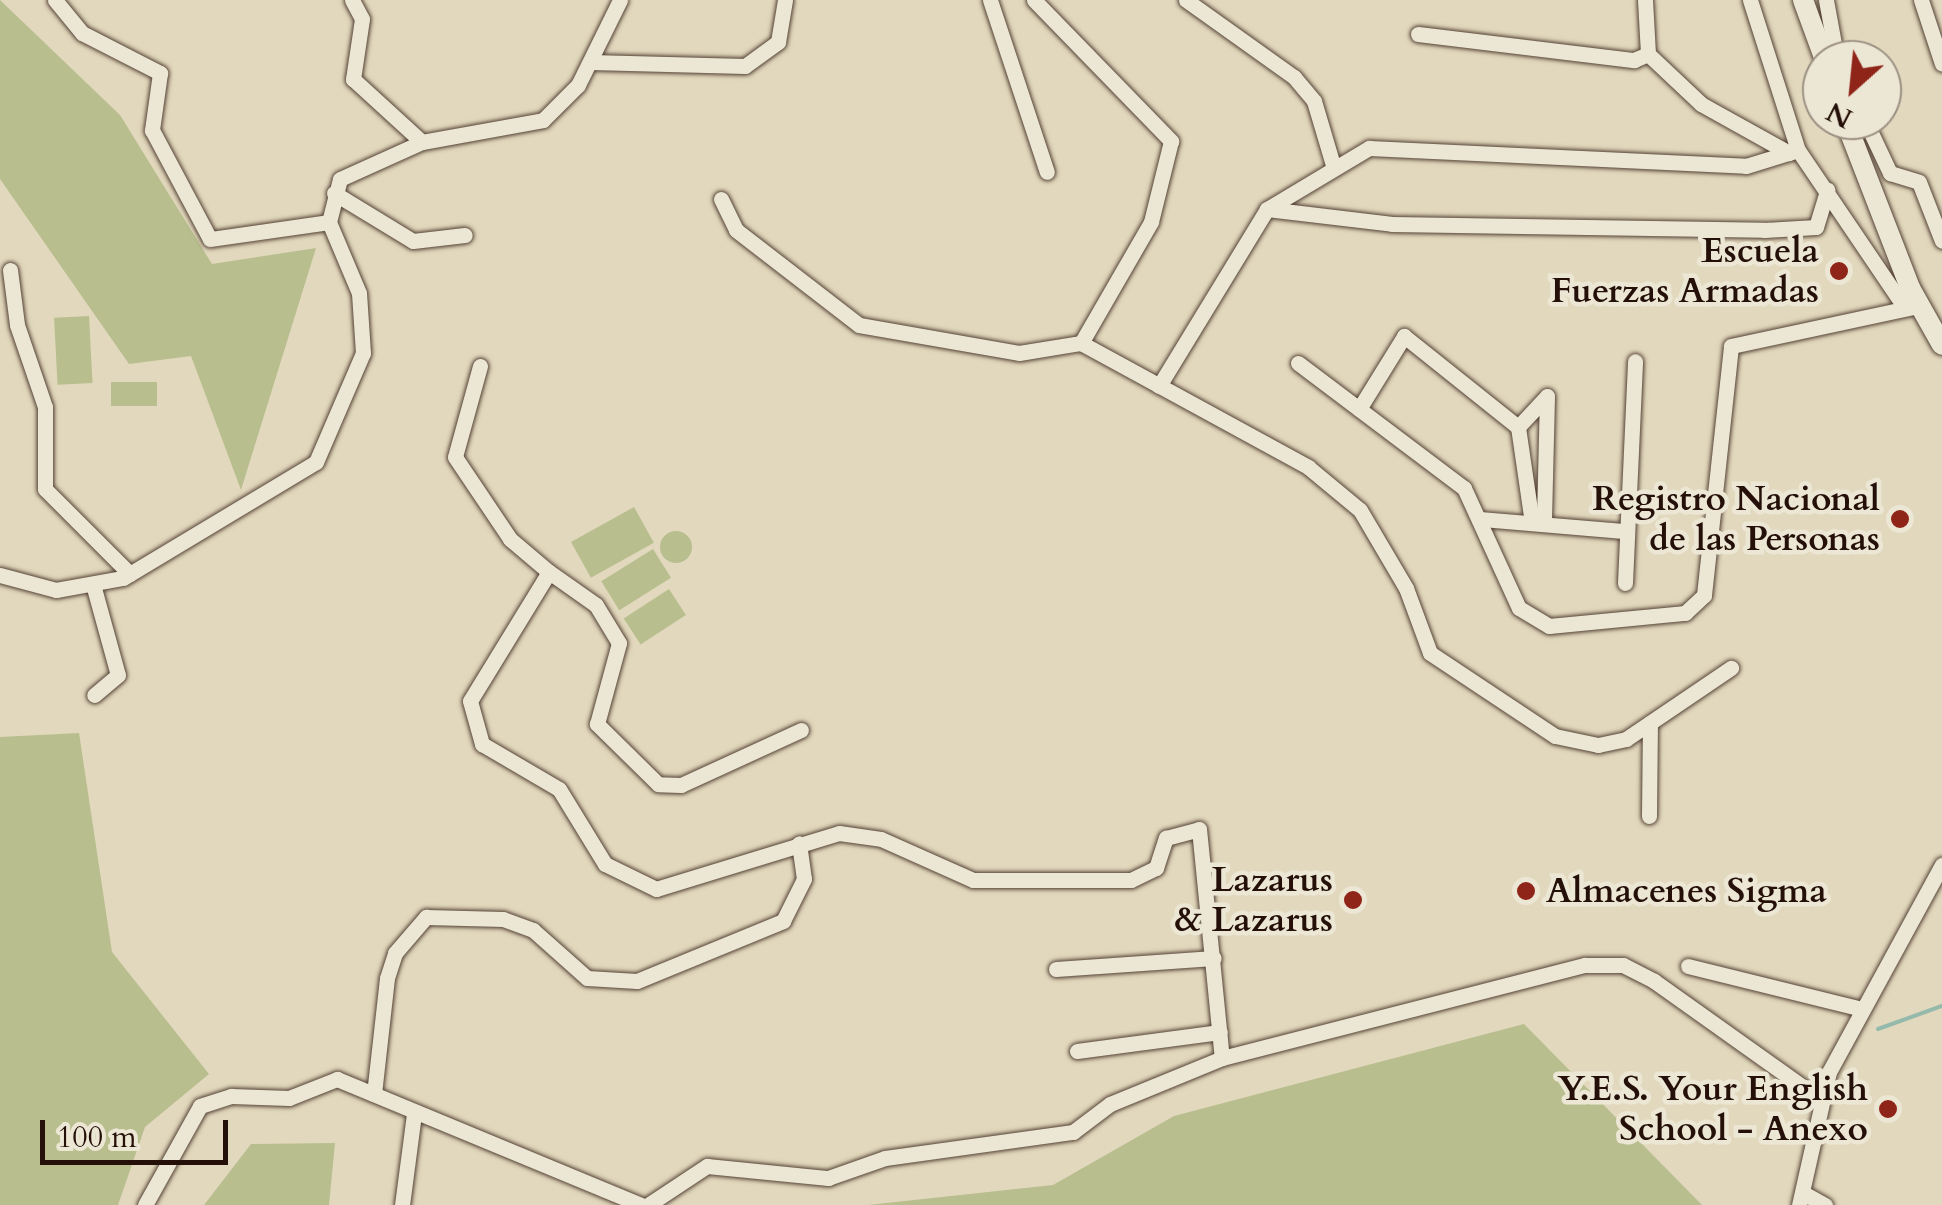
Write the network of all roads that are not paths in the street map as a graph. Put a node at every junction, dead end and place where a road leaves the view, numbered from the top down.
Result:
1 (54, 0) edge
2 (352, 0) edge
3 (620, 0) edge
4 (785, 0) edge
5 (990, 0) edge
6 (1034, 0) edge
7 (1186, 0) edge
8 (1646, 0) edge
9 (1750, 0) edge
10 (1921, 0) edge
11 (1812, 4) edge
12 (1418, 34) dead end
13 (1820, 40) edge
14 (1827, 40) edge
15 (1648, 54) junction
16 (590, 62) junction
17 (1942, 64) edge
18 (1852, 140) edge
19 (1875, 140) edge
20 (422, 142) junction
21 (1794, 152) junction
22 (1333, 166) junction
23 (1047, 172) dead end
24 (1827, 190) junction
25 (334, 193) junction
26 (722, 200) dead end
27 (1267, 209) junction
28 (329, 222) junction
29 (465, 235) dead end
30 (1942, 241) edge
31 (10, 270) dead end
32 (1911, 307) junction
33 (1080, 343) junction
34 (1942, 345) edge
35 (1636, 361) dead end
36 (1298, 364) dead end
37 (480, 366) dead end
38 (1158, 386) junction
39 (1359, 409) junction
40 (1518, 427) junction
41 (1481, 519) junction
42 (1538, 522) junction
43 (1624, 531) junction
44 (549, 572) junction
45 (130, 574) junction
46 (0, 575) edge
47 (1624, 583) dead end
48 (94, 588) junction
49 (1731, 668) dead end
50 (94, 694) dead end
51 (1650, 723) junction
52 (801, 730) dead end
53 (1649, 816) dead end
54 (799, 843) junction
55 (1942, 865) edge
56 (1214, 958) junction
57 (1688, 966) dead end
58 (1056, 969) dead end
59 (1858, 1008) junction
60 (1220, 1032) junction
61 (1077, 1052) dead end
62 (1222, 1058) junction
63 (374, 1094) junction
64 (1820, 1099) junction
65 (414, 1114) junction
66 (1802, 1199) edge
67 (146, 1205) edge
68 (402, 1205) edge
69 (644, 1205) edge
70 (1826, 1205) edge

1 - 28 street
2 - 20 street
3 - 16 street
4 - 16 street
5 - 23 street
6 - 33 street
7 - 22 street
8 - 15 street
9 - 21 street
10 - 17 street
11 - 13 street
11 - 14 street
12 - 15 street
15 - 21 street
16 - 20 street
18 - 32 street
19 - 30 street
20 - 25 street
21 - 22 street
21 - 24 street
22 - 27 street
24 - 27 street
24 - 32 street
25 - 28 street
25 - 29 street
26 - 33 street
27 - 38 street
28 - 45 street
31 - 45 street
32 - 34 street
32 - 41 street
33 - 38 street
35 - 43 street
36 - 39 street
37 - 44 street
38 - 51 street
39 - 40 street
39 - 41 street
40 - 42 street
40 - 42 street
41 - 42 street
42 - 43 street
43 - 47 street
44 - 52 street
44 - 54 street
45 - 48 street
46 - 48 street
48 - 50 street
49 - 51 street
51 - 53 street
54 - 56 street
54 - 63 street
55 - 59 street
56 - 58 street
56 - 60 street
57 - 59 street
59 - 64 street
60 - 61 street
60 - 62 street
62 - 64 street
62 - 69 street
63 - 65 street
63 - 67 street
64 - 66 street
65 - 68 street
65 - 69 street
66 - 70 street

